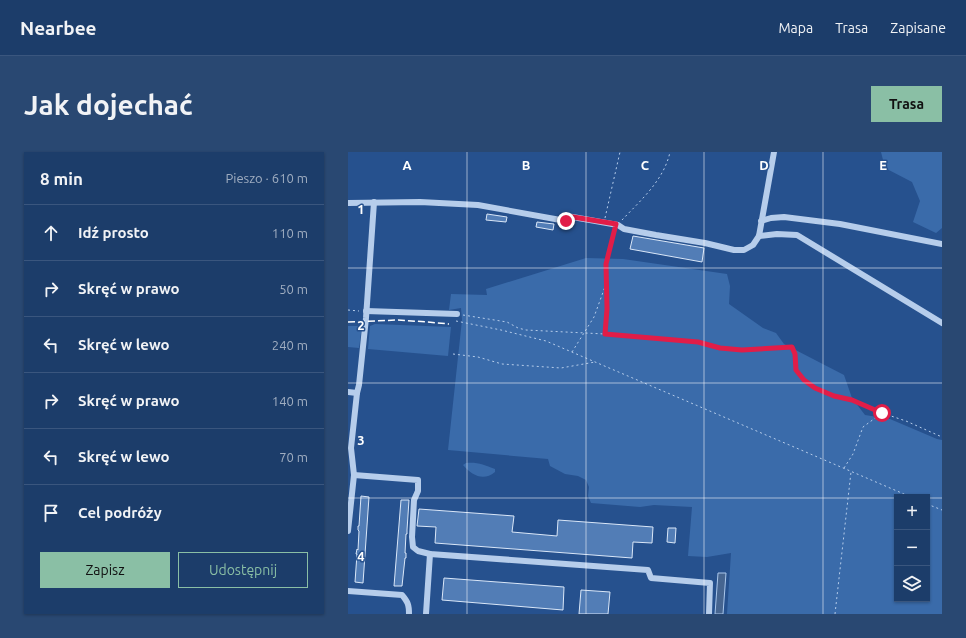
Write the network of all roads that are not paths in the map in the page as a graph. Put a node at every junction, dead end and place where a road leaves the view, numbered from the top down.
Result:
1 (774, 152) edge
2 (374, 202) junction
3 (348, 203) edge
4 (761, 221) junction
5 (759, 236) junction
6 (942, 244) edge
7 (366, 311) junction
8 (457, 314) road end
9 (942, 323) edge
10 (348, 392) edge
11 (357, 393) junction
12 (350, 448) edge
13 (354, 475) junction
14 (348, 530) edge
15 (430, 554) junction
16 (348, 591) edge
17 (410, 614) edge
18 (426, 614) edge
19 (709, 614) edge

1 - 4 lane
2 - 3 lane
2 - 5 lane
2 - 7 lane
4 - 5 lane
4 - 6 lane
5 - 9 lane
7 - 8 lane
7 - 11 lane
10 - 11 lane
11 - 12 lane
12 - 13 lane
13 - 14 lane
13 - 15 lane
15 - 18 lane
15 - 19 lane
16 - 17 lane

